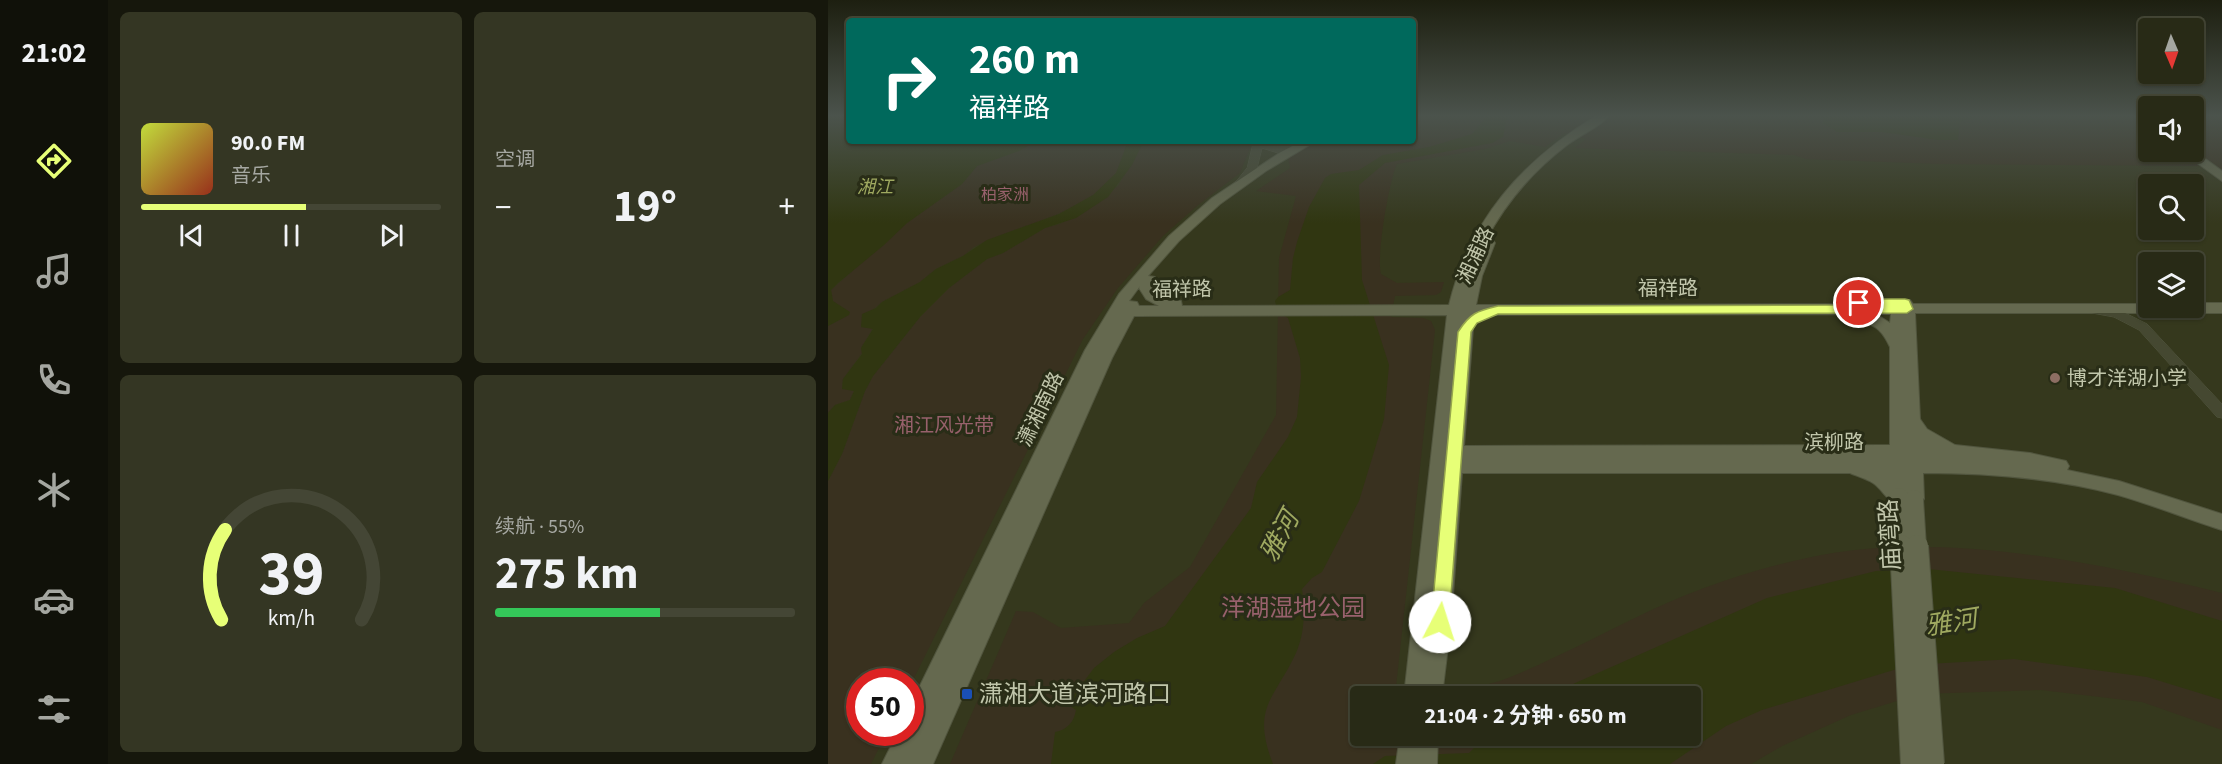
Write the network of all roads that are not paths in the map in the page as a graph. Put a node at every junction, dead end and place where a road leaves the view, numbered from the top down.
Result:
1 (1257, 152) edge
2 (1291, 152) edge
3 (1305, 152) edge
4 (1551, 152) edge
5 (1560, 152) edge
6 (2204, 158) edge
7 (2202, 162) edge
8 (2222, 172) edge
9 (2222, 177) edge
10 (1240, 183) junction
11 (1150, 280) junction
12 (1466, 284) junction
13 (2138, 302) edge
14 (2204, 302) edge
15 (2222, 302) edge
16 (1182, 305) junction
17 (1268, 306) junction
18 (1418, 306) junction
19 (1901, 306) junction
20 (1462, 307) junction
21 (1498, 307) junction
22 (1124, 308) junction
23 (2085, 308) junction
24 (2138, 308) edge
25 (2204, 308) edge
26 (2222, 308) edge
27 (1841, 309) junction
28 (1940, 309) junction
29 (1160, 311) junction
30 (2148, 318) edge
31 (1118, 331) junction
32 (1459, 331) junction
33 (1909, 333) junction
34 (1898, 348) junction
35 (2222, 407) edge
36 (2222, 413) edge
37 (1457, 418) junction
38 (1905, 420) junction
39 (1847, 458) junction
40 (1905, 458) junction
41 (1447, 459) junction
42 (1494, 459) junction
43 (1964, 459) junction
44 (1906, 498) junction
45 (1450, 501) junction
46 (2222, 514) edge
47 (2222, 522) edge
48 (1417, 686) edge
49 (1431, 686) edge
50 (1411, 746) edge
51 (1425, 746) edge
52 (896, 764) edge
53 (920, 764) edge
54 (1409, 764) edge
55 (1424, 764) edge
56 (1912, 764) edge
57 (1933, 764) edge

1 - 10 street
2 - 10 main road, 潇湘南路
3 - 11 main road, 潇湘南路
4 - 12 main road, 湘浦路
5 - 12 main road, 湘浦路
6 - 8 main road
7 - 9 main road
10 - 22 main road, 潇湘南路
11 - 16 main road
11 - 22 main road, 潇湘南路
12 - 18 main road
12 - 20 main road, 湘浦路
12 - 21 main road
13 - 19 main road, 福祥路
14 - 15 main road
16 - 17 main road, 福祥路
16 - 22 main road, 福祥路
17 - 18 main road, 福祥路
17 - 29 main road, 福祥路
18 - 20 main road, 福祥路
18 - 32 main road
19 - 21 main road, 福祥路
19 - 27 main road, 福祥路
19 - 28 main road, 福祥路
19 - 33 main road, 庙湾路
19 - 34 main road, 庙湾路
20 - 21 main road, 福祥路
20 - 32 main road, 湘浦路
21 - 27 main road, 福祥路
21 - 32 main road
22 - 29 main road, 福祥路
22 - 31 main road, 潇湘南路
22 - 52 main road, 潇湘南路
23 - 24 main road, 福祥路
23 - 28 main road, 福祥路
23 - 36 street
25 - 26 main road, 福祥路
27 - 34 main road
28 - 33 main road
29 - 31 main road
30 - 35 street
31 - 53 main road, 潇湘南路
32 - 37 main road, 湘浦路
32 - 41 main road, 湘浦路
33 - 38 main road, 庙湾路
34 - 38 main road, 庙湾路
37 - 41 main road, 湘浦路
37 - 42 main road
38 - 39 main road
38 - 40 main road, 庙湾路
38 - 43 main road
39 - 40 main road, 滨柳路
39 - 42 main road, 滨柳路
39 - 44 main road
40 - 43 main road, 滨柳路
40 - 44 main road, 庙湾路
41 - 42 main road, 滨柳路
41 - 45 main road, 湘浦路
41 - 48 main road, 湘浦路
42 - 45 main road
43 - 44 main road
43 - 46 main road, 滨柳路
43 - 47 main road, 滨柳路
44 - 56 main road, 庙湾路, bridge
44 - 57 main road, 庙湾路, bridge
45 - 49 main road, 湘浦路
50 - 54 main road
51 - 55 main road

